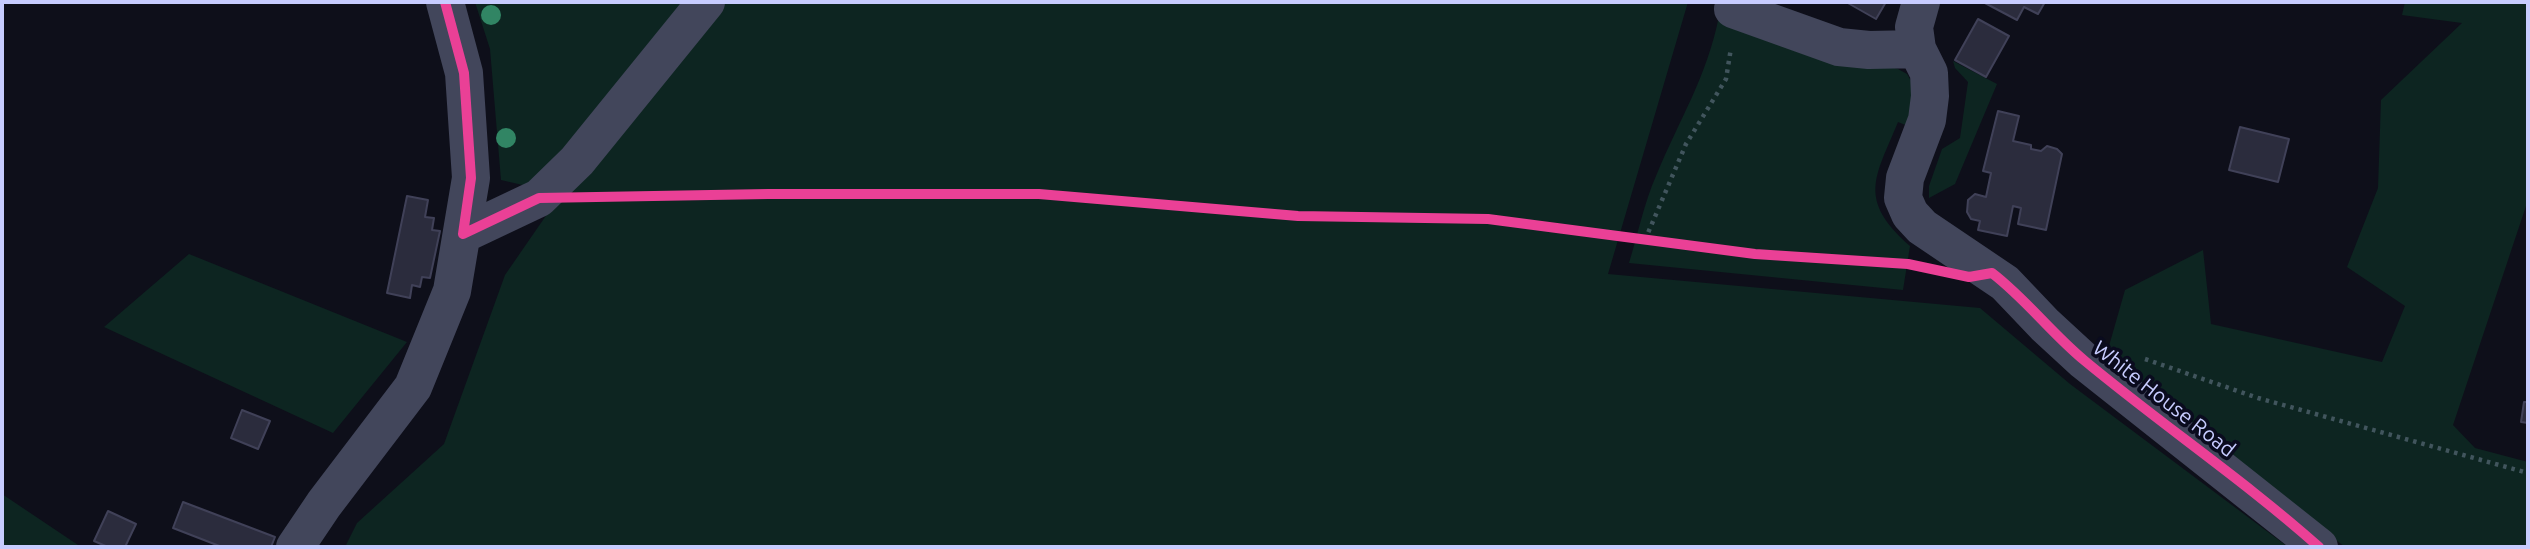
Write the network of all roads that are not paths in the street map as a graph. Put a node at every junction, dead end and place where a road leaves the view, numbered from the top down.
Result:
1 (445, 2) edge
2 (706, 2) edge
3 (1921, 2) edge
4 (1733, 9) road end
5 (1917, 49) junction
6 (463, 234) junction
7 (295, 547) edge
8 (2319, 547) edge

1 - 6 street
2 - 6 street
3 - 5 street
4 - 5 street
5 - 8 street, White House Road
6 - 7 street

